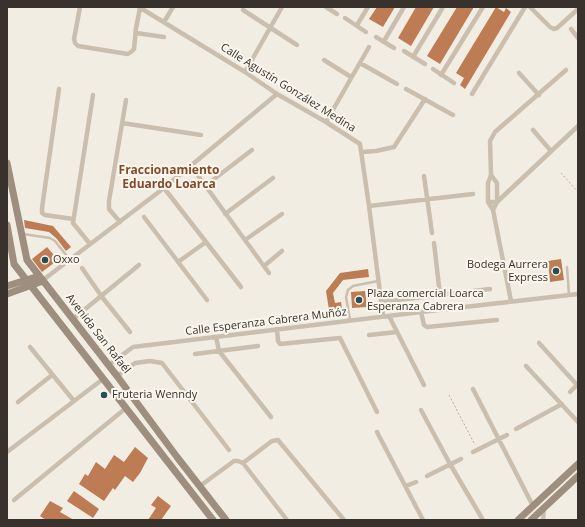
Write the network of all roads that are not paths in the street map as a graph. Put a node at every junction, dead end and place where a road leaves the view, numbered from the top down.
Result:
1 (80, 7) edge
2 (173, 7) edge
3 (282, 7) edge
4 (327, 7) edge
5 (368, 7) edge
6 (404, 7) edge
7 (443, 7) edge
8 (483, 7) edge
9 (525, 7) edge
10 (530, 7) edge
11 (139, 8) edge
12 (537, 9) edge
13 (578, 9) edge
14 (243, 10) dead end
15 (337, 14) dead end
16 (345, 18) dead end
17 (164, 22) junction
18 (357, 25) junction
19 (270, 28) junction
20 (571, 29) dead end
21 (366, 32) dead end
22 (136, 33) junction
23 (164, 37) dead end
24 (376, 37) dead end
25 (578, 38) edge
26 (384, 41) junction
27 (297, 45) dead end
28 (369, 47) dead end
29 (394, 48) dead end
30 (404, 51) dead end
31 (413, 57) junction
32 (324, 60) dead end
33 (360, 63) junction
34 (425, 64) dead end
35 (433, 69) dead end
36 (566, 70) dead end
37 (245, 72) junction
38 (519, 73) dead end
39 (441, 75) junction
40 (352, 77) junction
41 (454, 83) dead end
42 (397, 84) dead end
43 (59, 89) dead end
44 (406, 89) dead end
45 (277, 94) junction
46 (472, 94) dead end
47 (93, 95) dead end
48 (539, 95) junction
49 (425, 99) junction
50 (126, 100) dead end
51 (453, 115) dead end
52 (326, 122) junction
53 (122, 123) junction
54 (578, 126) edge
55 (533, 130) dead end
56 (201, 135) dead end
57 (252, 150) dead end
58 (551, 151) junction
59 (362, 152) junction
60 (7, 163) edge
61 (190, 166) junction
62 (491, 175) junction
63 (424, 176) dead end
64 (8, 178) edge
65 (274, 178) dead end
66 (205, 186) junction
67 (164, 188) junction
68 (473, 194) dead end
69 (426, 199) junction
70 (488, 202) junction
71 (497, 202) junction
72 (369, 206) junction
73 (493, 210) junction
74 (225, 214) junction
75 (282, 214) dead end
76 (144, 217) dead end
77 (73, 219) junction
78 (120, 222) junction
79 (7, 225) edge
80 (432, 233) dead end
81 (21, 234) junction
82 (245, 240) junction
83 (206, 242) junction
84 (434, 243) dead end
85 (90, 244) junction
86 (9, 248) edge
87 (282, 251) dead end
88 (70, 260) junction
89 (178, 262) junction
90 (139, 265) dead end
91 (264, 266) junction
92 (567, 267) dead end
93 (82, 268) dead end
94 (270, 273) dead end
95 (43, 278) junction
96 (378, 281) junction
97 (29, 283) junction
98 (7, 286) edge
99 (241, 287) dead end
100 (490, 289) dead end
101 (7, 294) edge
102 (577, 294) edge
103 (440, 295) junction
104 (569, 295) junction
105 (102, 297) junction
106 (207, 300) dead end
107 (511, 301) junction
108 (381, 302) junction
109 (421, 312) junction
110 (383, 316) junction
111 (389, 316) junction
112 (73, 319) junction
113 (350, 320) junction
114 (497, 320) dead end
115 (276, 329) junction
116 (130, 332) dead end
117 (397, 332) junction
118 (370, 335) dead end
119 (216, 337) junction
120 (538, 342) dead end
121 (258, 346) dead end
122 (30, 347) dead end
123 (219, 351) junction
124 (195, 354) dead end
125 (109, 365) junction
126 (526, 366) dead end
127 (52, 375) junction
128 (117, 376) junction
129 (103, 379) junction
130 (424, 385) dead end
131 (578, 385) edge
132 (473, 389) dead end
133 (570, 392) dead end
134 (74, 401) junction
135 (18, 402) dead end
136 (562, 404) junction
137 (126, 408) junction
138 (421, 410) dead end
139 (377, 412) dead end
140 (271, 417) dead end
141 (578, 422) edge
142 (516, 429) dead end
143 (377, 432) dead end
144 (507, 435) dead end
145 (499, 438) junction
146 (229, 450) dead end
147 (475, 451) road end
148 (7, 452) edge
149 (177, 457) junction
150 (461, 459) dead end
151 (243, 463) junction
152 (169, 464) junction
153 (450, 464) junction
154 (578, 464) edge
155 (427, 476) dead end
156 (578, 476) edge
157 (416, 482) dead end
158 (200, 486) junction
159 (406, 486) junction
160 (14, 500) dead end
161 (533, 506) junction
162 (544, 508) junction
163 (213, 520) edge
164 (226, 520) edge
165 (287, 520) edge
166 (344, 520) edge
167 (423, 520) edge
168 (483, 520) edge
169 (518, 520) edge
170 (531, 520) edge
171 (543, 520) edge

1 - 22 street
2 - 17 street
3 - 19 street
4 - 15 street
5 - 18 street
6 - 26 street
7 - 31 street
8 - 39 street
9 - 46 street
10 - 12 street
11 - 17 street, Calle Agustín González Medina
11 - 22 street
12 - 13 street
14 - 19 street
16 - 18 street
17 - 37 street, Calle Agustín González Medina
18 - 21 street
19 - 27 street
19 - 37 street
20 - 25 street
22 - 23 street
24 - 26 street
26 - 29 street
28 - 33 street
30 - 31 street
31 - 34 street
32 - 40 street
33 - 40 street
33 - 42 street
35 - 39 street
36 - 48 street
37 - 45 street, Calle Agustín González Medina
38 - 48 street
39 - 41 street
40 - 52 street
43 - 77 street
44 - 49 street
45 - 52 street, Calle Agustín González Medina
45 - 61 street
47 - 77 street
48 - 62 street
49 - 51 street
49 - 59 street
50 - 53 street
52 - 59 street, Calle Agustín González Medina
53 - 56 street
53 - 78 street
54 - 58 street
55 - 58 street
57 - 66 street
58 - 71 street
59 - 72 street
60 - 64 main road, Avenida San Rafaél
61 - 66 street
61 - 67 street
62 - 70 street
62 - 71 street
63 - 69 street
64 - 81 main road, Avenida San Rafaél
65 - 74 street
66 - 74 street
67 - 78 street
67 - 83 street
68 - 69 street
69 - 72 street
69 - 80 street
70 - 71 street
70 - 73 street
71 - 73 street
72 - 96 street
73 - 107 street
74 - 82 street
75 - 82 street
76 - 89 street
77 - 85 street
78 - 85 street
79 - 86 main road
81 - 88 lane
81 - 95 main road, Avenida San Rafaél
82 - 91 street
83 - 89 street
83 - 99 street
84 - 103 street
85 - 88 street
86 - 97 main road
87 - 91 street
88 - 95 street
89 - 106 street
90 - 105 street
91 - 94 street
92 - 104 lane
93 - 105 street
95 - 97 main road
95 - 112 main road, Avenida San Rafaél
96 - 108 street
96 - 113 lane
97 - 98 main road
97 - 101 main road
97 - 129 main road
100 - 103 street
102 - 104 street, Calle Esperanza Cabrera Muñóz
103 - 108 street
104 - 107 street, Calle Esperanza Cabrera Muñóz
105 - 112 street
105 - 116 street
107 - 109 street, Calle Esperanza Cabrera Muñóz
108 - 110 street
109 - 111 street, Calle Esperanza Cabrera Muñóz
109 - 114 street
110 - 111 street, Calle Esperanza Cabrera Muñóz
110 - 113 street, Calle Esperanza Cabrera Muñóz
111 - 117 street
112 - 125 main road, Avenida San Rafaél
113 - 115 street, Calle Esperanza Cabrera Muñóz
115 - 119 street, Calle Esperanza Cabrera Muñóz
115 - 139 street
117 - 118 street
117 - 130 street
119 - 123 street
119 - 125 street, Calle Esperanza Cabrera Muñóz
120 - 131 street
121 - 123 street
122 - 127 street
123 - 124 street
123 - 140 street
125 - 128 main road, Avenida San Rafaél
126 - 136 street
127 - 134 street
127 - 135 street
128 - 146 street
128 - 149 main road, Avenida San Rafaél
129 - 134 street
129 - 137 main road
131 - 133 street
132 - 145 street
134 - 148 street
136 - 141 street
136 - 142 street
137 - 152 main road
137 - 160 street
138 - 153 street
143 - 159 street
144 - 145 street
145 - 147 street
145 - 161 street
149 - 152 main road
149 - 158 main road, Avenida San Rafaél
150 - 153 street
151 - 158 street
151 - 165 street
151 - 166 street
152 - 163 main road
153 - 155 street
153 - 168 street
154 - 161 main road
156 - 162 main road
157 - 159 street
158 - 164 main road, Avenida San Rafaél
159 - 167 street
161 - 169 main road
162 - 170 main road
162 - 171 street

